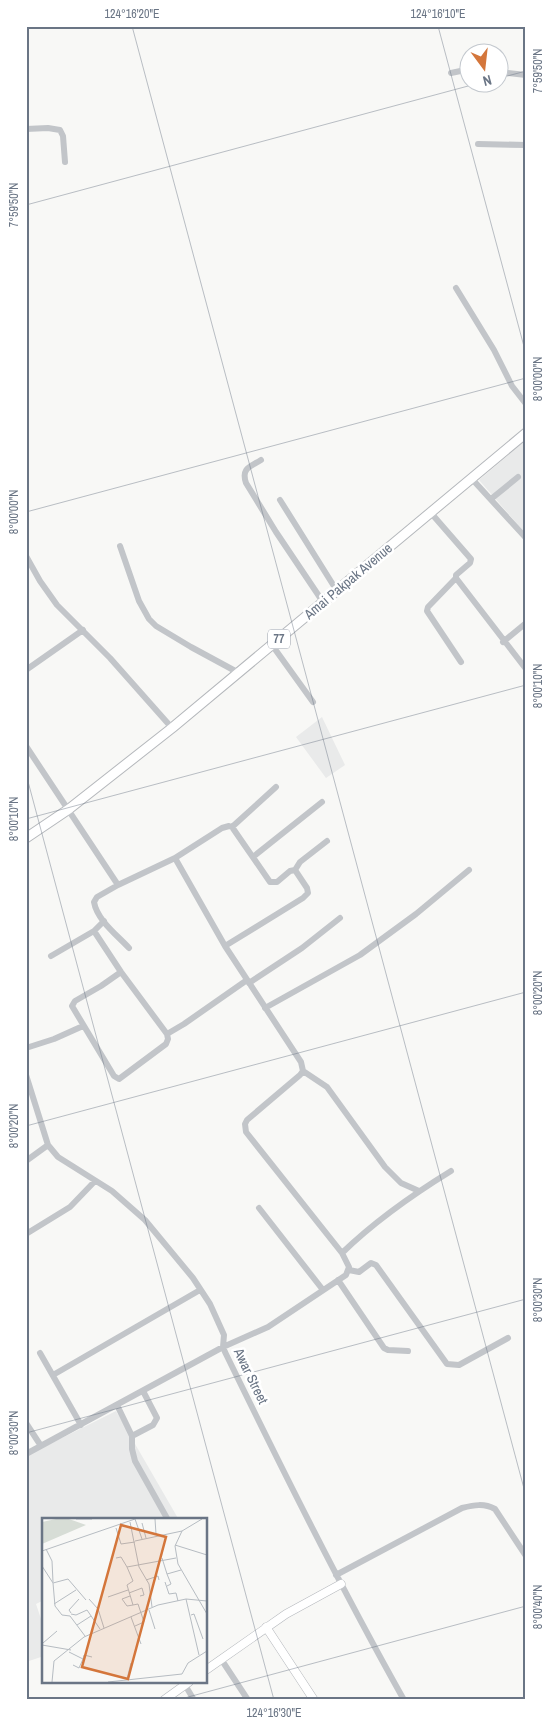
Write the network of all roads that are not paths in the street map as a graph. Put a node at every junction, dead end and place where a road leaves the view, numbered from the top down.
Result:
1 (460, 72) edge
2 (510, 73) edge
3 (451, 74) dead end
4 (526, 75) edge
5 (26, 130) edge
6 (478, 144) dead end
7 (526, 145) edge
8 (65, 162) dead end
9 (456, 288) dead end
10 (526, 404) edge
11 (526, 433) edge
12 (261, 460) dead end
13 (518, 477) dead end
14 (472, 479) junction
15 (491, 499) junction
16 (280, 500) dead end
17 (431, 513) junction
18 (526, 538) edge
19 (120, 546) dead end
20 (26, 556) edge
21 (456, 578) junction
22 (337, 591) junction
23 (323, 602) junction
24 (526, 623) edge
25 (83, 630) junction
26 (503, 642) junction
27 (272, 645) junction
28 (461, 662) dead end
29 (526, 669) edge
30 (26, 670) edge
31 (239, 673) junction
32 (313, 702) dead end
33 (172, 728) junction
34 (26, 746) edge
35 (276, 787) dead end
36 (322, 802) dead end
37 (69, 809) junction
38 (232, 827) junction
39 (26, 838) edge
40 (326, 841) dead end
41 (253, 856) junction
42 (175, 858) junction
43 (295, 870) junction
44 (469, 870) dead end
45 (118, 885) junction
46 (340, 918) dead end
47 (104, 921) junction
48 (94, 931) junction
49 (225, 946) junction
50 (128, 948) dead end
51 (51, 956) dead end
52 (121, 972) junction
53 (248, 981) junction
54 (265, 1008) junction
55 (83, 1026) junction
56 (167, 1034) junction
57 (26, 1048) edge
58 (303, 1071) junction
59 (26, 1075) edge
60 (48, 1145) junction
61 (26, 1161) edge
62 (451, 1171) dead end
63 (95, 1181) junction
64 (419, 1190) junction
65 (259, 1208) dead end
66 (26, 1234) edge
67 (342, 1253) junction
68 (349, 1270) junction
69 (338, 1280) junction
70 (200, 1290) junction
71 (323, 1290) junction
72 (508, 1338) dead end
73 (223, 1346) junction
74 (408, 1351) dead end
75 (40, 1353) dead end
76 (53, 1375) junction
77 (143, 1391) junction
78 (117, 1405) junction
79 (26, 1423) edge
80 (81, 1425) junction
81 (132, 1436) junction
82 (41, 1446) junction
83 (26, 1454) edge
84 (167, 1518) edge
85 (526, 1556) edge
86 (336, 1575) junction
87 (341, 1584) junction
88 (266, 1627) junction
89 (221, 1659) junction
90 (208, 1669) edge
91 (187, 1684) edge
92 (164, 1700) edge
93 (194, 1700) edge
94 (248, 1700) edge
95 (314, 1700) edge
96 (404, 1700) edge

1 - 3 street
2 - 4 street
5 - 8 street
6 - 7 street
9 - 10 street
11 - 14 highway, Amai Pakpak Avenue / 77
12 - 23 street
13 - 15 street
14 - 15 street
14 - 17 highway, Amai Pakpak Avenue / 77
15 - 18 street
16 - 22 street
17 - 21 street
17 - 22 highway, Amai Pakpak Avenue / 77
19 - 31 street
20 - 25 street
21 - 26 street
21 - 28 street
22 - 23 highway, Amai Pakpak Avenue / 77
23 - 27 highway, Amai Pakpak Avenue / 77
24 - 26 street
25 - 30 street
25 - 33 street
26 - 29 street
27 - 31 highway, Amai Pakpak Avenue / 77
27 - 32 street
31 - 33 highway, Amai Pakpak Avenue / 77
33 - 37 highway, Amai Pakpak Avenue / 77
34 - 37 street
35 - 38 street
36 - 41 street
37 - 39 highway, Amai Pakpak Avenue / 77
37 - 45 street
38 - 41 street
38 - 42 street
40 - 43 street
41 - 43 street
42 - 45 street
42 - 49 street
43 - 49 street
44 - 54 street
45 - 47 street
46 - 53 street
47 - 48 street
47 - 50 street
48 - 51 street
48 - 52 street
49 - 53 street
52 - 55 street
52 - 56 street
53 - 54 street
53 - 56 street
54 - 58 street
55 - 56 street
55 - 57 street
58 - 64 street
58 - 67 street
59 - 60 street, Awar Street
60 - 61 street
60 - 63 street, Awar Street
62 - 64 street
63 - 66 street
63 - 70 street, Awar Street
64 - 67 street
65 - 71 street
67 - 68 street
68 - 69 street
68 - 72 street
69 - 71 street
69 - 74 street
70 - 73 street, Awar Street
70 - 76 street
71 - 73 street
73 - 77 street
73 - 86 street, Awar Street
75 - 76 street
76 - 80 street
77 - 78 street
77 - 81 street
78 - 80 street
78 - 81 street
79 - 82 street
80 - 82 street
81 - 84 street
82 - 83 street
85 - 86 street
86 - 87 street, Awar Street
87 - 88 main road
87 - 96 street, Awar Street
88 - 89 main road
88 - 95 main road
89 - 90 main road
89 - 94 street
91 - 92 main road
91 - 93 street

